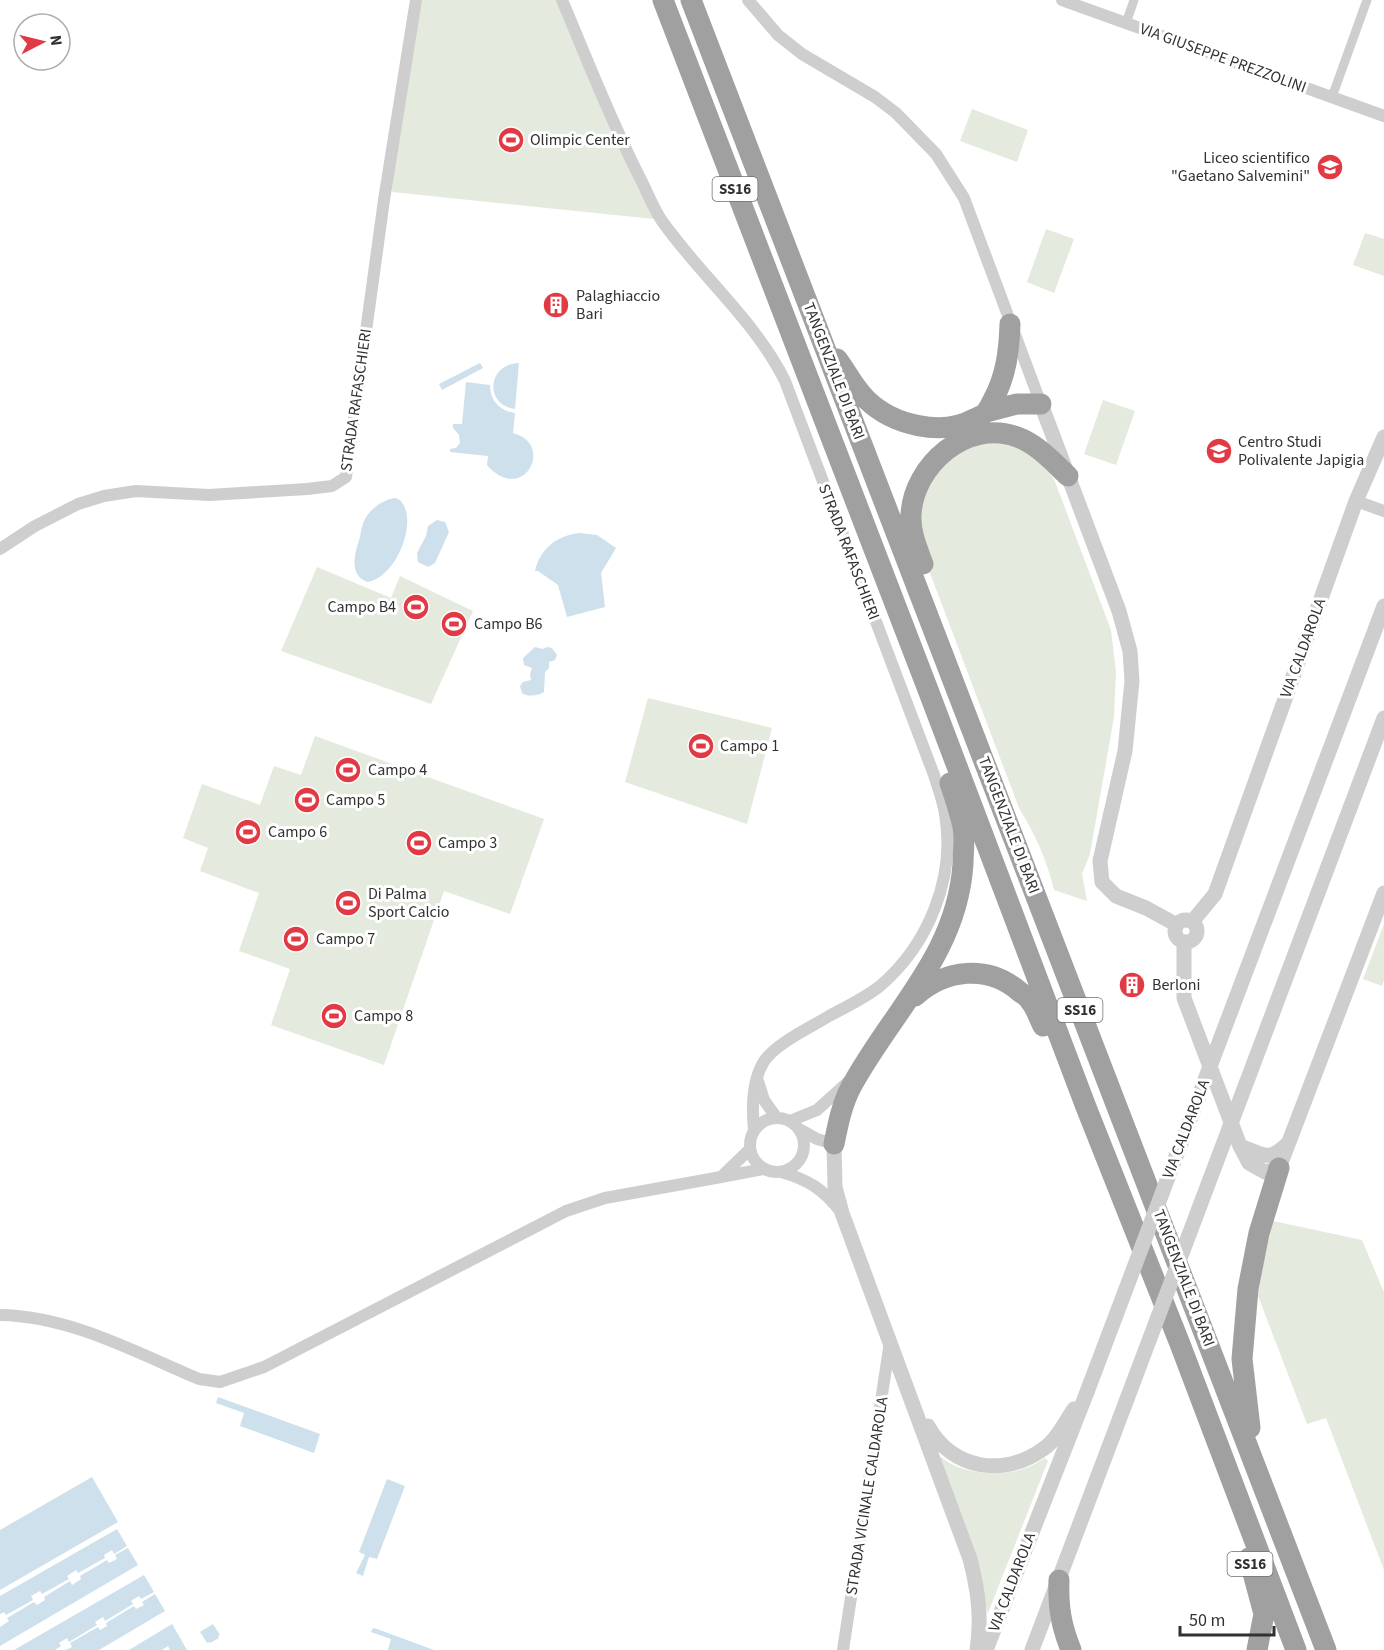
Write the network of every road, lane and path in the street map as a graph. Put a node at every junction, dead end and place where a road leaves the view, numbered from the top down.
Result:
1 (416, 0) edge
2 (562, 0) edge
3 (663, 0) edge
4 (692, 0) edge
5 (748, 0) edge
6 (1062, 0) edge
7 (1134, 0) edge
8 (1367, 0) edge
9 (1126, 23) junction
10 (1332, 97) junction
11 (1383, 112) edge
12 (1010, 324) junction
13 (819, 334) junction
14 (1041, 404) junction
15 (986, 412) junction
16 (1001, 432) junction
17 (1384, 437) edge
18 (1068, 476) junction
19 (1356, 501) junction
20 (1384, 511) edge
21 (0, 549) edge
22 (1384, 606) edge
23 (955, 686) junction
24 (930, 695) junction
25 (1384, 718) edge
26 (1384, 893) edge
27 (1192, 922) junction
28 (1177, 925) junction
29 (1184, 943) junction
30 (903, 1007) junction
31 (864, 1066) junction
32 (757, 1078) junction
33 (1086, 1107) junction
34 (776, 1117) junction
35 (790, 1121) junction
36 (754, 1130) junction
37 (801, 1130) junction
38 (1289, 1142) junction
39 (834, 1144) junction
40 (1240, 1146) junction
41 (750, 1149) junction
42 (803, 1155) junction
43 (1279, 1168) junction
44 (764, 1169) junction
45 (781, 1172) junction
46 (721, 1177) junction
47 (842, 1213) junction
48 (0, 1315) edge
49 (890, 1341) junction
50 (908, 1387) junction
51 (1087, 1392) junction
52 (1253, 1458) junction
53 (1231, 1478) junction
54 (1059, 1580) junction
55 (843, 1650) edge
56 (977, 1650) edge
57 (986, 1650) edge
58 (1032, 1650) edge
59 (1071, 1650) edge
60 (1257, 1650) edge
61 (1296, 1650) edge
62 (1326, 1650) edge

1 - 21 street, STRADA RAFASCHIERI
2 - 32 street, STRADA RAFASCHIERI
3 - 24 highway, TANGENZIALE DI BARI / SS16
4 - 13 highway, TANGENZIALE DI BARI / SS16
5 - 12 street
6 - 9 street, VIA GIUSEPPE PREZZOLINI
7 - 9 street
8 - 10 street
9 - 10 street, VIA GIUSEPPE PREZZOLINI
10 - 11 street, VIA GIUSEPPE PREZZOLINI
12 - 14 street
12 - 15 highway
13 - 15 highway
13 - 23 highway, TANGENZIALE DI BARI / SS16
14 - 15 highway
14 - 16 highway
14 - 18 street
16 - 18 highway
16 - 23 highway
17 - 19 street, VIA CALDAROLA
18 - 28 street
19 - 20 street
19 - 27 street, VIA CALDAROLA
22 - 51 street, VIA CALDAROLA, bridge
23 - 52 highway, TANGENZIALE DI BARI / SS16
24 - 30 highway
24 - 33 highway, TANGENZIALE DI BARI / SS16
25 - 54 street, bridge
26 - 38 street
27 - 28 street
27 - 29 street
28 - 29 street
29 - 40 street
30 - 31 highway
30 - 33 highway
31 - 35 street
31 - 39 highway
32 - 34 street
32 - 36 street
33 - 53 highway, TANGENZIALE DI BARI / SS16
34 - 35 street
34 - 36 street
35 - 37 street
36 - 41 street
37 - 39 street
37 - 42 street
38 - 40 street
38 - 43 street
39 - 42 street
39 - 47 street
40 - 43 street
41 - 44 street
41 - 46 street
42 - 45 street
43 - 52 highway, SS16
44 - 45 street
44 - 46 street
45 - 47 street
46 - 48 street
47 - 49 street
49 - 50 street
49 - 55 street, STRADA VICINALE CALDAROLA
50 - 51 street
50 - 56 street
51 - 57 street, VIA CALDAROLA
52 - 62 highway, TANGENZIALE DI BARI / SS16
53 - 60 highway, SS16
53 - 61 highway, TANGENZIALE DI BARI / SS16
54 - 58 street
54 - 59 highway

